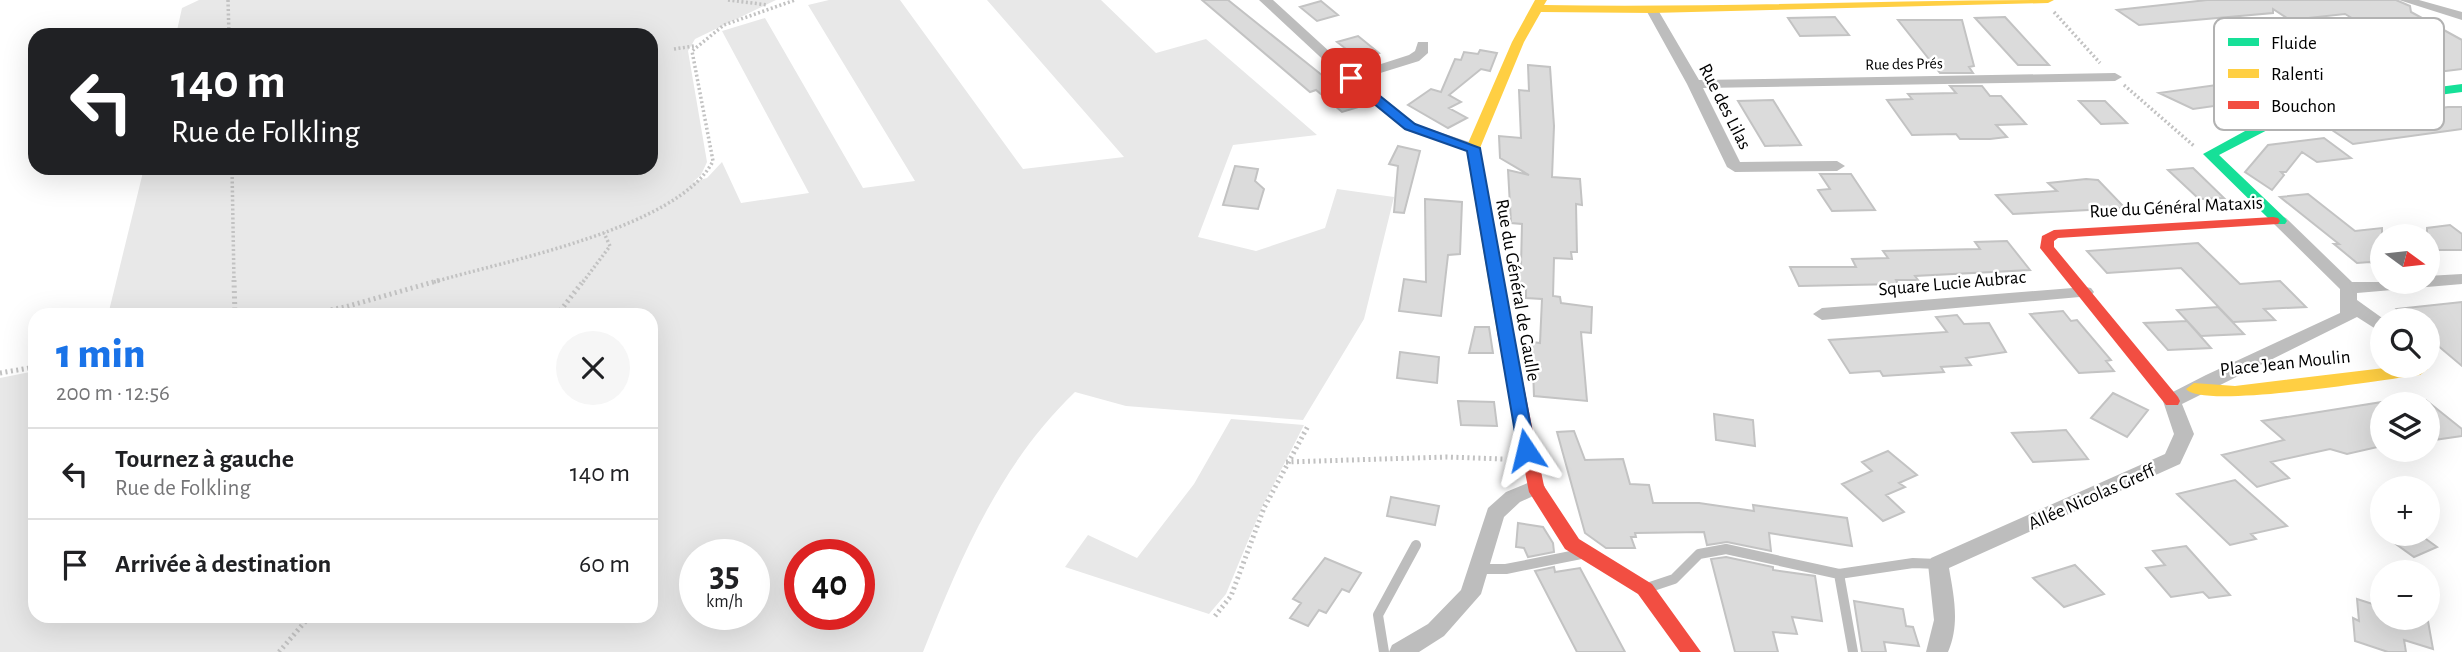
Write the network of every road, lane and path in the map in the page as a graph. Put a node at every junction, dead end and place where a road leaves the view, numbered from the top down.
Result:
1 (228, 0) edge
2 (728, 0) edge
3 (795, 0) edge
4 (1265, 0) edge
5 (2048, 0) edge
6 (2405, 0) edge
7 (1540, 4) edge
8 (769, 5) junction
9 (1652, 10) junction
10 (2462, 16) edge
11 (229, 28) edge
12 (1423, 45) dead end
13 (695, 46) junction
14 (674, 49) dead end
15 (2115, 77) dead end
16 (1351, 78) junction
17 (1694, 84) junction
18 (2462, 88) edge
19 (2444, 90) edge
20 (2256, 130) edge
21 (1473, 148) junction
22 (1837, 166) dead end
23 (232, 175) edge
24 (2280, 222) junction
25 (604, 233) junction
26 (2462, 279) edge
27 (2085, 292) junction
28 (2350, 296) junction
29 (235, 308) edge
30 (340, 308) edge
31 (563, 308) edge
32 (1822, 314) dead end
33 (2370, 315) edge
34 (28, 368) edge
35 (0, 373) edge
36 (2370, 375) edge
37 (2194, 389) junction
38 (2172, 401) junction
39 (1308, 426) dead end
40 (1503, 459) dead end
41 (1286, 463) junction
42 (1535, 487) junction
43 (1416, 545) dead end
44 (1586, 552) junction
45 (1938, 564) junction
46 (1478, 569) junction
47 (1839, 574) junction
48 (1645, 589) junction
49 (1215, 616) dead end
50 (304, 623) edge
51 (279, 652) edge
52 (1384, 652) edge
53 (1400, 652) edge
54 (1691, 652) edge
55 (1853, 652) edge
56 (1937, 652) edge

1 - 11 path
2 - 8 path
3 - 8 path
4 - 16 street
5 - 9 street
6 - 10 street
7 - 9 street
7 - 21 street
8 - 13 path
9 - 17 street, Rue des Lilas
12 - 16 street
13 - 14 path
13 - 25 path
15 - 17 street, Rue des Prés
16 - 21 street
17 - 22 street, Rue des Lilas
18 - 19 street, Rue du Général Mataxis
20 - 24 street, Rue du Général Mataxis
21 - 42 street, Rue du Général de Gaulle
23 - 29 path
24 - 27 street, Rue du Général Mataxis
24 - 28 street
25 - 30 path
25 - 31 path
26 - 28 street
27 - 32 street, Square Lucie Aubrac
27 - 38 street, Rue du Général Mataxis
28 - 33 street
28 - 37 street
34 - 35 path
36 - 37 street, Place Jean Moulin
37 - 38 street
38 - 45 street, Allée Nicolas Greff
39 - 41 path
40 - 41 path
41 - 49 path
42 - 44 street, Rue du Général de Gaulle
42 - 46 street
43 - 52 lane
44 - 46 lane
44 - 48 street, Rue du Général de Gaulle
45 - 47 lane
45 - 56 street
46 - 53 street
47 - 48 lane
47 - 55 lane
48 - 54 street, Rue du Général de Gaulle
50 - 51 path

